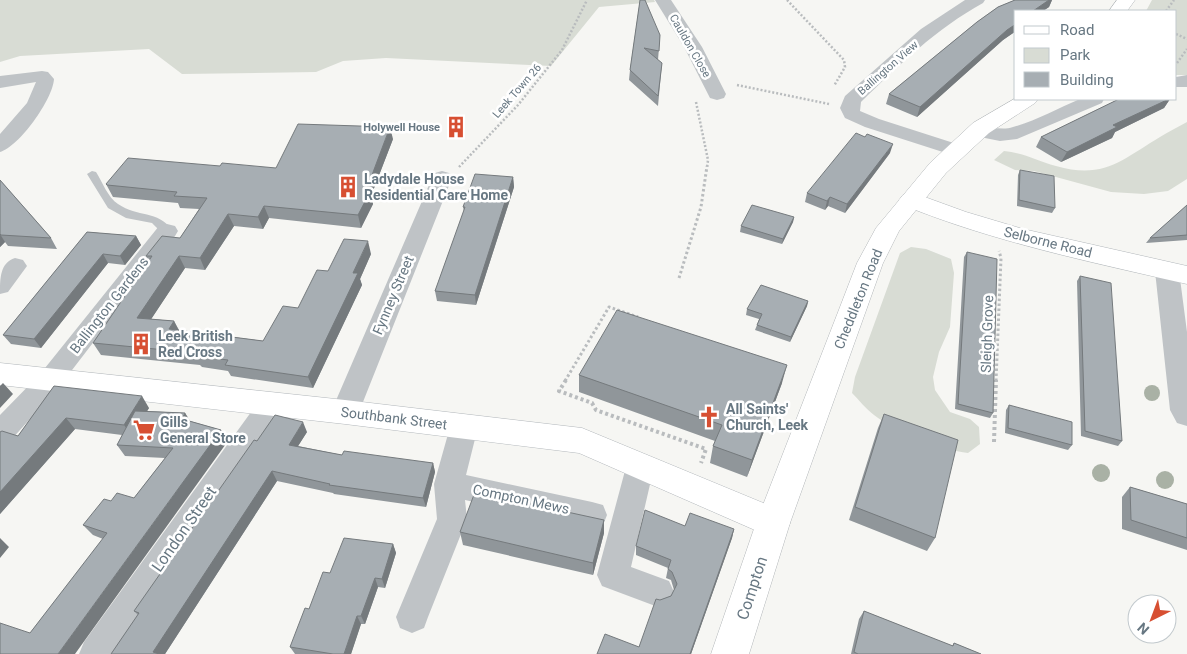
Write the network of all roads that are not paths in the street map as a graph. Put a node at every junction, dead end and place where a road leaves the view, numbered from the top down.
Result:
1 (663, 0) edge
2 (977, 0) edge
3 (0, 82) edge
4 (713, 87) road end
5 (1026, 100) edge
6 (1093, 100) edge
7 (977, 131) junction
8 (0, 146) edge
9 (956, 150) junction
10 (92, 174) dead end
11 (442, 178) road end
12 (911, 200) junction
13 (167, 230) joint
14 (15, 266) dead end
15 (1177, 273) edge
16 (0, 286) edge
17 (0, 374) edge
18 (50, 380) junction
19 (272, 405) junction
20 (345, 412) junction
21 (1187, 415) edge
22 (464, 427) junction
23 (0, 433) edge
24 (640, 467) junction
25 (449, 484) junction
26 (592, 515) edge
27 (773, 522) junction
28 (658, 592) dead end
29 (412, 616) dead end
30 (96, 654) edge
31 (730, 654) edge

1 - 4 street, Cauldon Close
2 - 9 street, Ballington View
3 - 8 street
5 - 7 main road, Cheddleton Road
6 - 7 street
7 - 9 main road, Cheddleton Road
9 - 12 main road, Cheddleton Road
10 - 13 lane
11 - 20 street, Fynney Street
12 - 15 main road, Selborne Road
12 - 27 main road, Cheddleton Road
13 - 18 street, Ballington Gardens
14 - 16 street
15 - 21 street
17 - 18 main road, Southbank Street
18 - 19 main road, Southbank Street
18 - 23 street, Ballington Gardens
19 - 20 main road, Southbank Street
19 - 30 street, London Street
20 - 22 main road, Southbank Street
22 - 24 main road, Southbank Street
22 - 25 street
24 - 27 main road, Southbank Street
24 - 28 street
25 - 26 street, Compton Mews
25 - 29 street
27 - 31 main road, Compton

